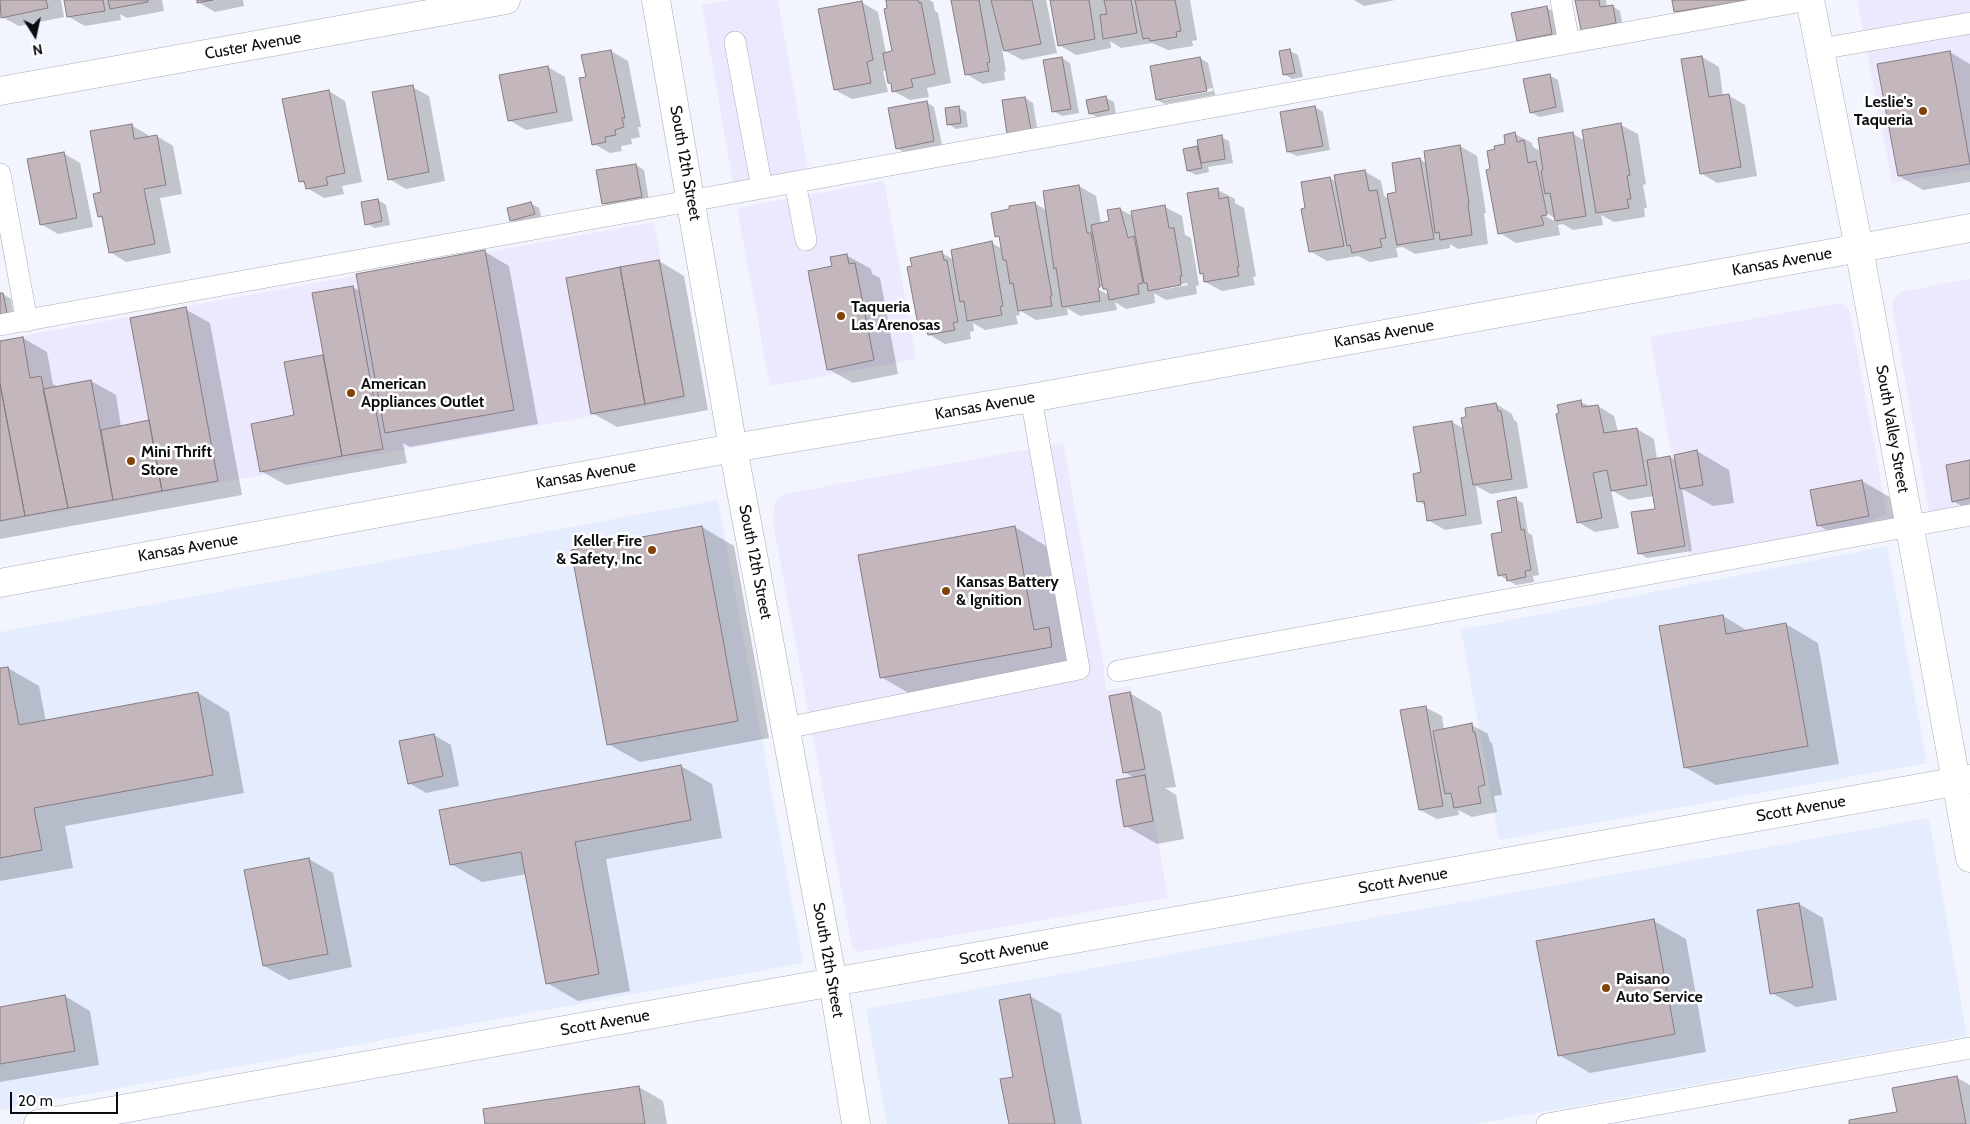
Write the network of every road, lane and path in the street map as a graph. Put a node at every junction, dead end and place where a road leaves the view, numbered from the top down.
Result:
1 (506, 0) edge
2 (656, 0) edge
3 (1561, 0) edge
4 (1809, 0) edge
5 (1970, 23) edge
6 (735, 42) dead end
7 (1569, 43) junction
8 (1820, 49) junction
9 (0, 91) edge
10 (0, 174) edge
11 (795, 182) junction
12 (762, 188) junction
13 (692, 201) junction
14 (1970, 228) edge
15 (806, 240) dead end
16 (1859, 248) junction
17 (27, 321) junction
18 (0, 326) edge
19 (1031, 398) junction
20 (733, 448) junction
21 (1970, 515) edge
22 (1909, 525) junction
23 (0, 583) edge
24 (1118, 671) dead end
25 (786, 728) junction
26 (1963, 781) edge
27 (1970, 858) edge
28 (833, 982) junction
29 (1970, 1048) edge
30 (38, 1124) edge
31 (856, 1124) edge
32 (1547, 1124) edge

1 - 9 street, Custer Avenue
2 - 13 street, South 12th Street
3 - 7 lane
4 - 7 lane
4 - 8 street, South Valley Street
5 - 8 lane
6 - 12 lane
7 - 11 lane
8 - 16 street, South Valley Street
10 - 17 lane
11 - 12 lane
11 - 15 lane
12 - 13 lane
13 - 17 lane
13 - 20 street, South 12th Street
14 - 16 street, Kansas Avenue
16 - 19 street, Kansas Avenue
16 - 22 street, South Valley Street
17 - 18 lane
19 - 20 street, Kansas Avenue
19 - 25 lane
20 - 23 street, Kansas Avenue
20 - 25 street, South 12th Street
21 - 22 lane
22 - 24 lane
22 - 26 street, South Valley Street
25 - 28 street, South 12th Street
26 - 27 street, South Valley Street
26 - 28 street, Scott Avenue
28 - 30 street, Scott Avenue
28 - 31 street, South 12th Street
29 - 32 lane

